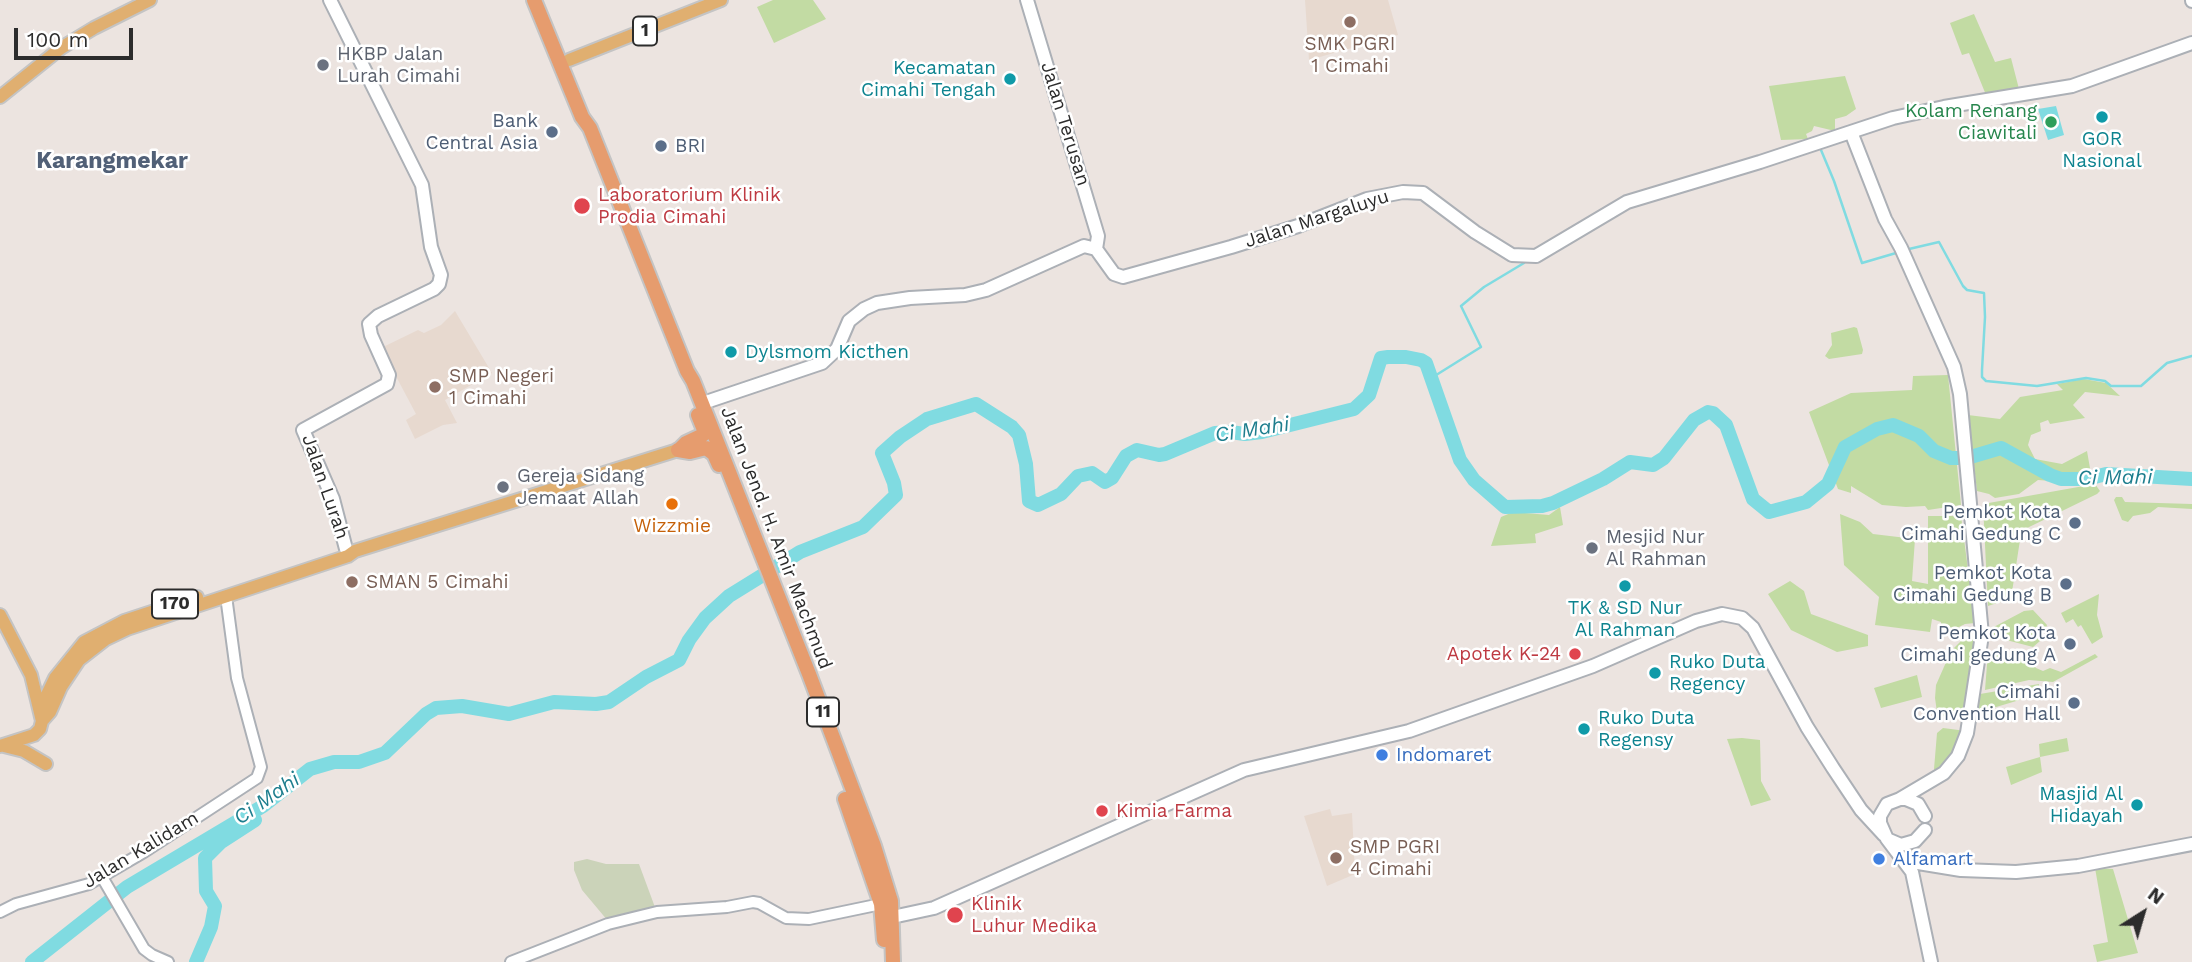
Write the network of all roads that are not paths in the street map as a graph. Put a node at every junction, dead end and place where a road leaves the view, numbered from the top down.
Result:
1 (150, 0) edge
2 (330, 0) edge
3 (534, 0) edge
4 (544, 0) edge
5 (721, 0) edge
6 (1027, 0) edge
7 (2192, 43) edge
8 (569, 60) junction
9 (0, 97) edge
10 (590, 128) junction
11 (1854, 131) junction
12 (1096, 249) junction
13 (687, 370) junction
14 (702, 404) junction
15 (678, 450) junction
16 (350, 550) junction
17 (766, 575) junction
18 (230, 591) junction
19 (0, 615) edge
20 (26, 664) junction
21 (61, 677) junction
22 (41, 715) junction
23 (0, 746) edge
24 (46, 764) dead end
25 (1928, 783) junction
26 (1896, 800) junction
27 (1861, 810) junction
28 (1925, 816) junction
29 (1925, 830) junction
30 (1886, 837) junction
31 (2192, 844) edge
32 (1906, 861) junction
33 (1920, 864) junction
34 (102, 877) junction
35 (1915, 880) junction
36 (881, 904) junction
37 (0, 912) edge
38 (888, 919) junction
39 (168, 962) edge
40 (511, 962) edge
41 (884, 962) edge
42 (893, 962) edge
43 (1931, 962) edge

1 - 9 main road
2 - 16 main road, Jalan Lurah
3 - 10 highway, Jalan Jend. H. Amir Machmud / 11
4 - 8 highway, Jalan Jend. H. Amir Machmud / 11
5 - 8 main road, 1
6 - 12 main road, Jalan Terusan
7 - 11 main road, Jalan Margaluyu
8 - 10 highway, Jalan Jend. H. Amir Machmud / 11
10 - 13 highway, Jalan Jend. H. Amir Machmud / 11
11 - 12 main road, Jalan Margaluyu
11 - 25 main road
12 - 14 main road
13 - 14 highway, Jalan Jend. H. Amir Machmud / 11
13 - 15 highway, Jalan Jend. H. Amir Machmud / 11
14 - 17 highway, Jalan Jend. H. Amir Machmud / 11
15 - 16 main road, 170
15 - 17 highway, Jalan Jend. H. Amir Machmud / 11
16 - 18 main road, 170
17 - 36 highway, Jalan Jend. H. Amir Machmud / 11
17 - 38 highway, Jalan Jend. H. Amir Machmud / 11
18 - 21 main road, 170
18 - 34 street, Jalan Kalidam
19 - 20 main road
20 - 21 main road
20 - 22 main road
21 - 22 main road, 170
22 - 23 main road, 170
23 - 24 main road, 170
25 - 26 main road
25 - 28 main road
26 - 27 main road
26 - 28 main road
26 - 30 main road
27 - 30 main road
27 - 38 main road
28 - 29 main road
29 - 30 main road
29 - 33 main road
30 - 32 main road
31 - 33 main road
32 - 33 main road
32 - 35 main road
33 - 35 main road
34 - 37 street, Jalan Kalidam
34 - 39 street
35 - 43 main road
36 - 38 highway, Jalan Jend. H. Amir Machmud / 11
36 - 40 street
38 - 41 highway, Jalan Jend. H. Amir Machmud / 11
38 - 42 highway, Jalan Jend. H. Amir Machmud / 11

